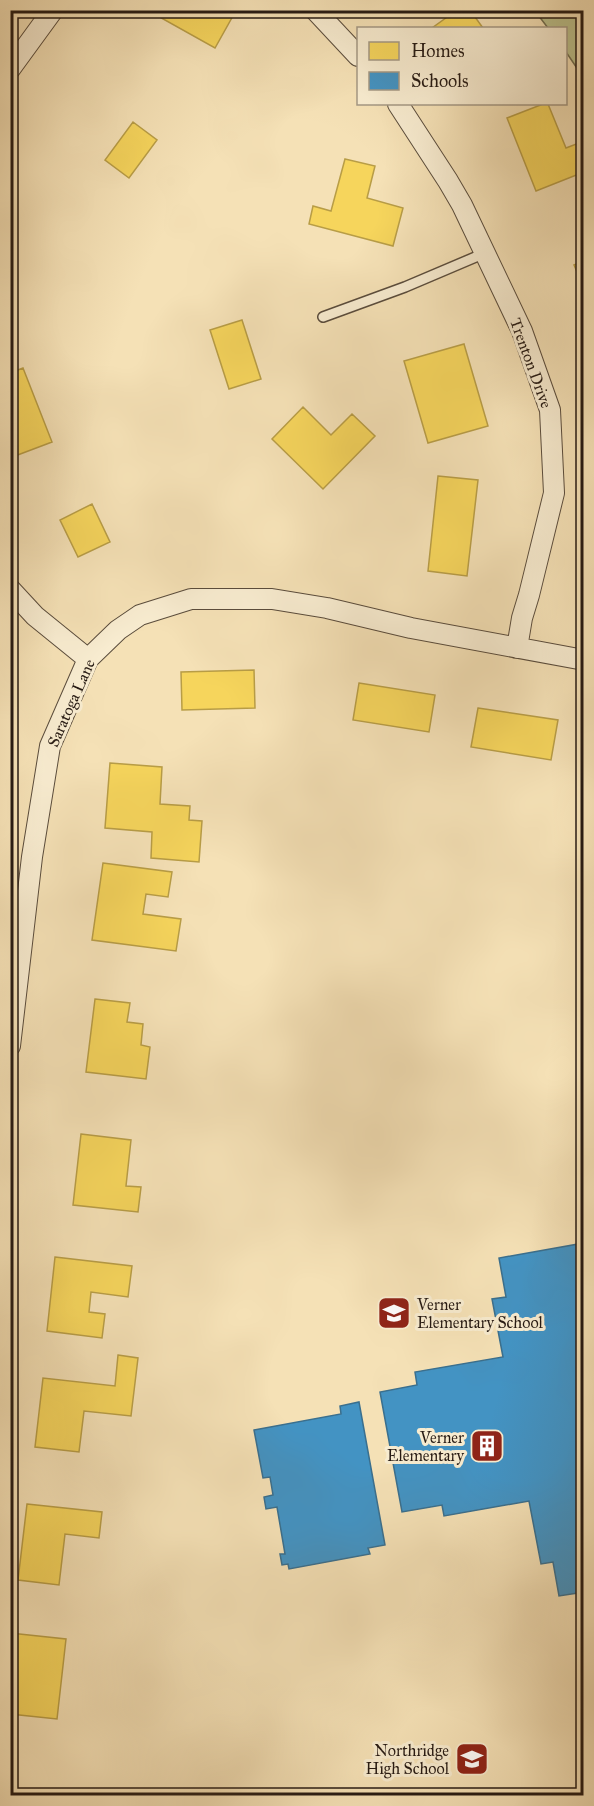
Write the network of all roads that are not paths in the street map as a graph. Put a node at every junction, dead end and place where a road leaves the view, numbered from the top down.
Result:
1 (53, 10) edge
2 (315, 10) edge
3 (357, 55) edge
4 (10, 69) edge
5 (399, 105) edge
6 (485, 253) junction
7 (322, 317) dead end
8 (10, 589) edge
9 (517, 648) junction
10 (88, 659) junction
11 (584, 660) edge
12 (16, 942) edge
13 (10, 1046) edge

1 - 4 street
2 - 3 street
5 - 6 street, Trenton Drive
6 - 7 lane
6 - 9 street, Trenton Drive
8 - 10 street
9 - 10 street, Saratoga Lane
9 - 11 street, Saratoga Lane
10 - 12 street, Saratoga Lane
12 - 13 street, Saratoga Lane

